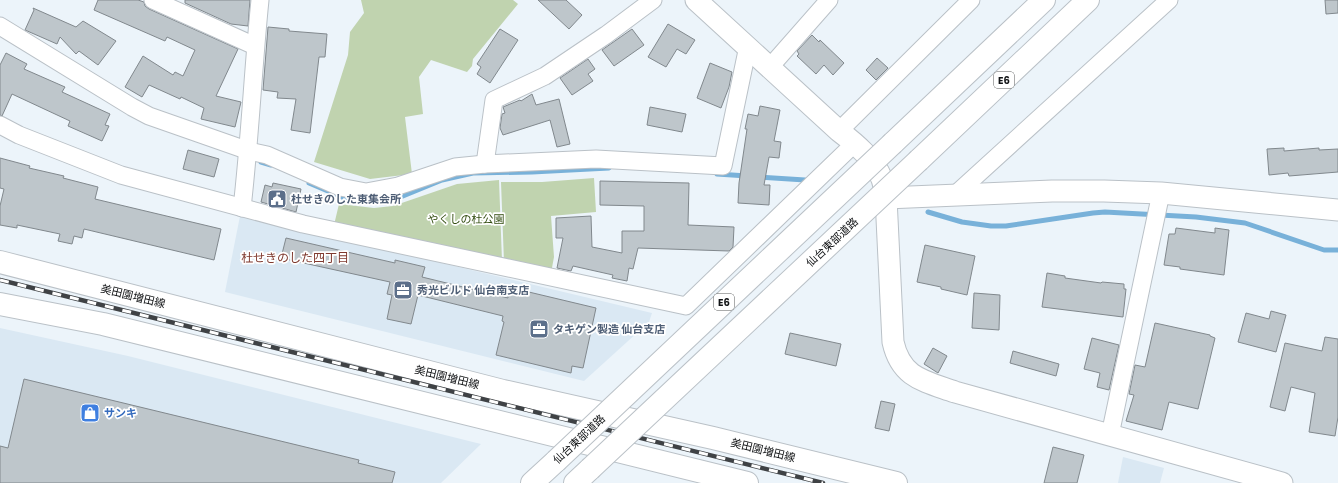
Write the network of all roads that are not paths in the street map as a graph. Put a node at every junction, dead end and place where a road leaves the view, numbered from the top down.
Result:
1 (153, 0) edge
2 (260, 0) edge
3 (653, 0) edge
4 (696, 0) edge
5 (829, 0) edge
6 (971, 0) edge
7 (1044, 0) edge
8 (1088, 0) edge
9 (1169, 0) edge
10 (0, 26) edge
11 (255, 46) junction
12 (748, 46) junction
13 (770, 67) junction
14 (0, 125) edge
15 (847, 137) junction
16 (249, 151) junction
17 (485, 164) junction
18 (956, 194) junction
19 (886, 198) junction
20 (1160, 200) junction
21 (242, 208) junction
22 (1338, 210) edge
23 (0, 262) edge
24 (0, 304) edge
25 (1110, 435) junction
26 (583, 476) edge
27 (532, 483) edge
28 (747, 483) edge
29 (896, 483) edge
30 (1282, 483) edge

1 - 11 street
2 - 11 street
3 - 17 street
4 - 12 street
5 - 13 street
6 - 15 street
7 - 27 main road, 仙台東部道路 / E6, bridge
8 - 26 main road, 仙台東部道路 / E6, bridge
9 - 18 street
10 - 16 street
11 - 16 street
12 - 13 street
12 - 17 street
13 - 15 street
14 - 21 street
15 - 19 street
15 - 21 street
16 - 17 street
16 - 21 street
18 - 19 street
18 - 20 street
19 - 25 street
20 - 22 street
20 - 25 street
23 - 29 main road, 美田園増田線
24 - 28 main road
25 - 30 street

